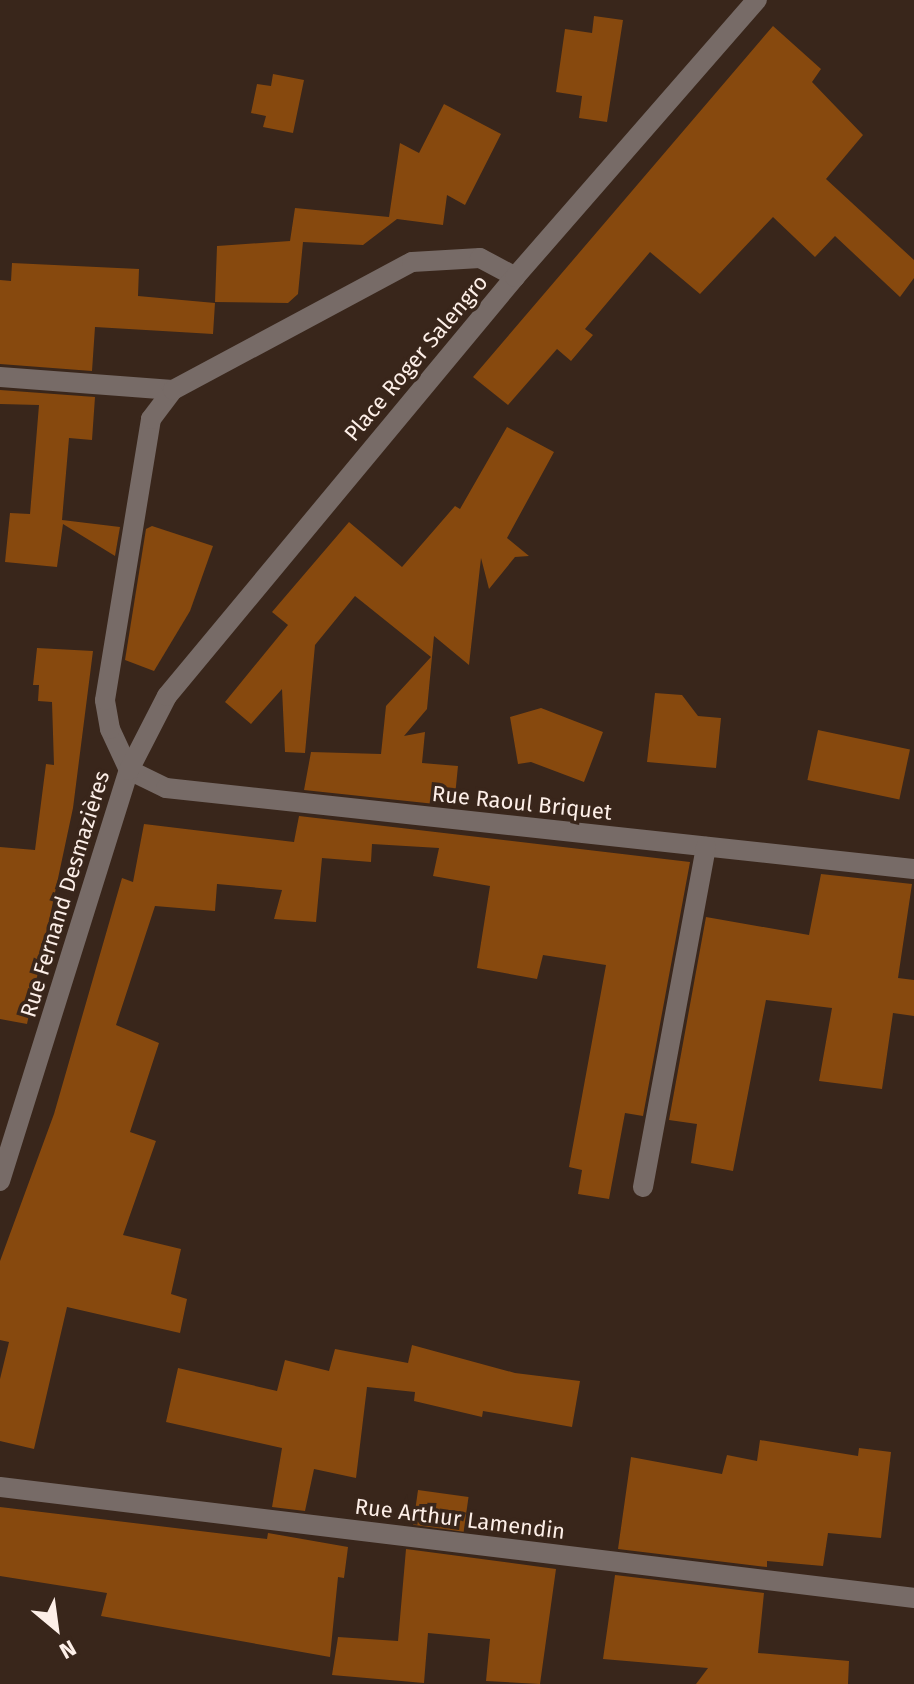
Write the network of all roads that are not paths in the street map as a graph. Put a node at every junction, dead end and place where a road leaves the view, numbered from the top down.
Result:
1 (757, 0) edge
2 (515, 277) junction
3 (0, 377) edge
4 (173, 390) junction
5 (129, 770) junction
6 (706, 847) junction
7 (914, 869) edge
8 (0, 1181) edge
9 (643, 1187) dead end
10 (0, 1487) edge
11 (914, 1598) edge

1 - 2 street
2 - 4 street, Place Roger Salengro
2 - 5 street, Place Roger Salengro
3 - 4 street
4 - 5 street, Rue Fernand Desmazières
5 - 6 street, Rue Raoul Briquet
5 - 8 street, Rue Fernand Desmazières
6 - 7 street, Rue Raoul Briquet
6 - 9 street
10 - 11 street, Rue Arthur Lamendin

